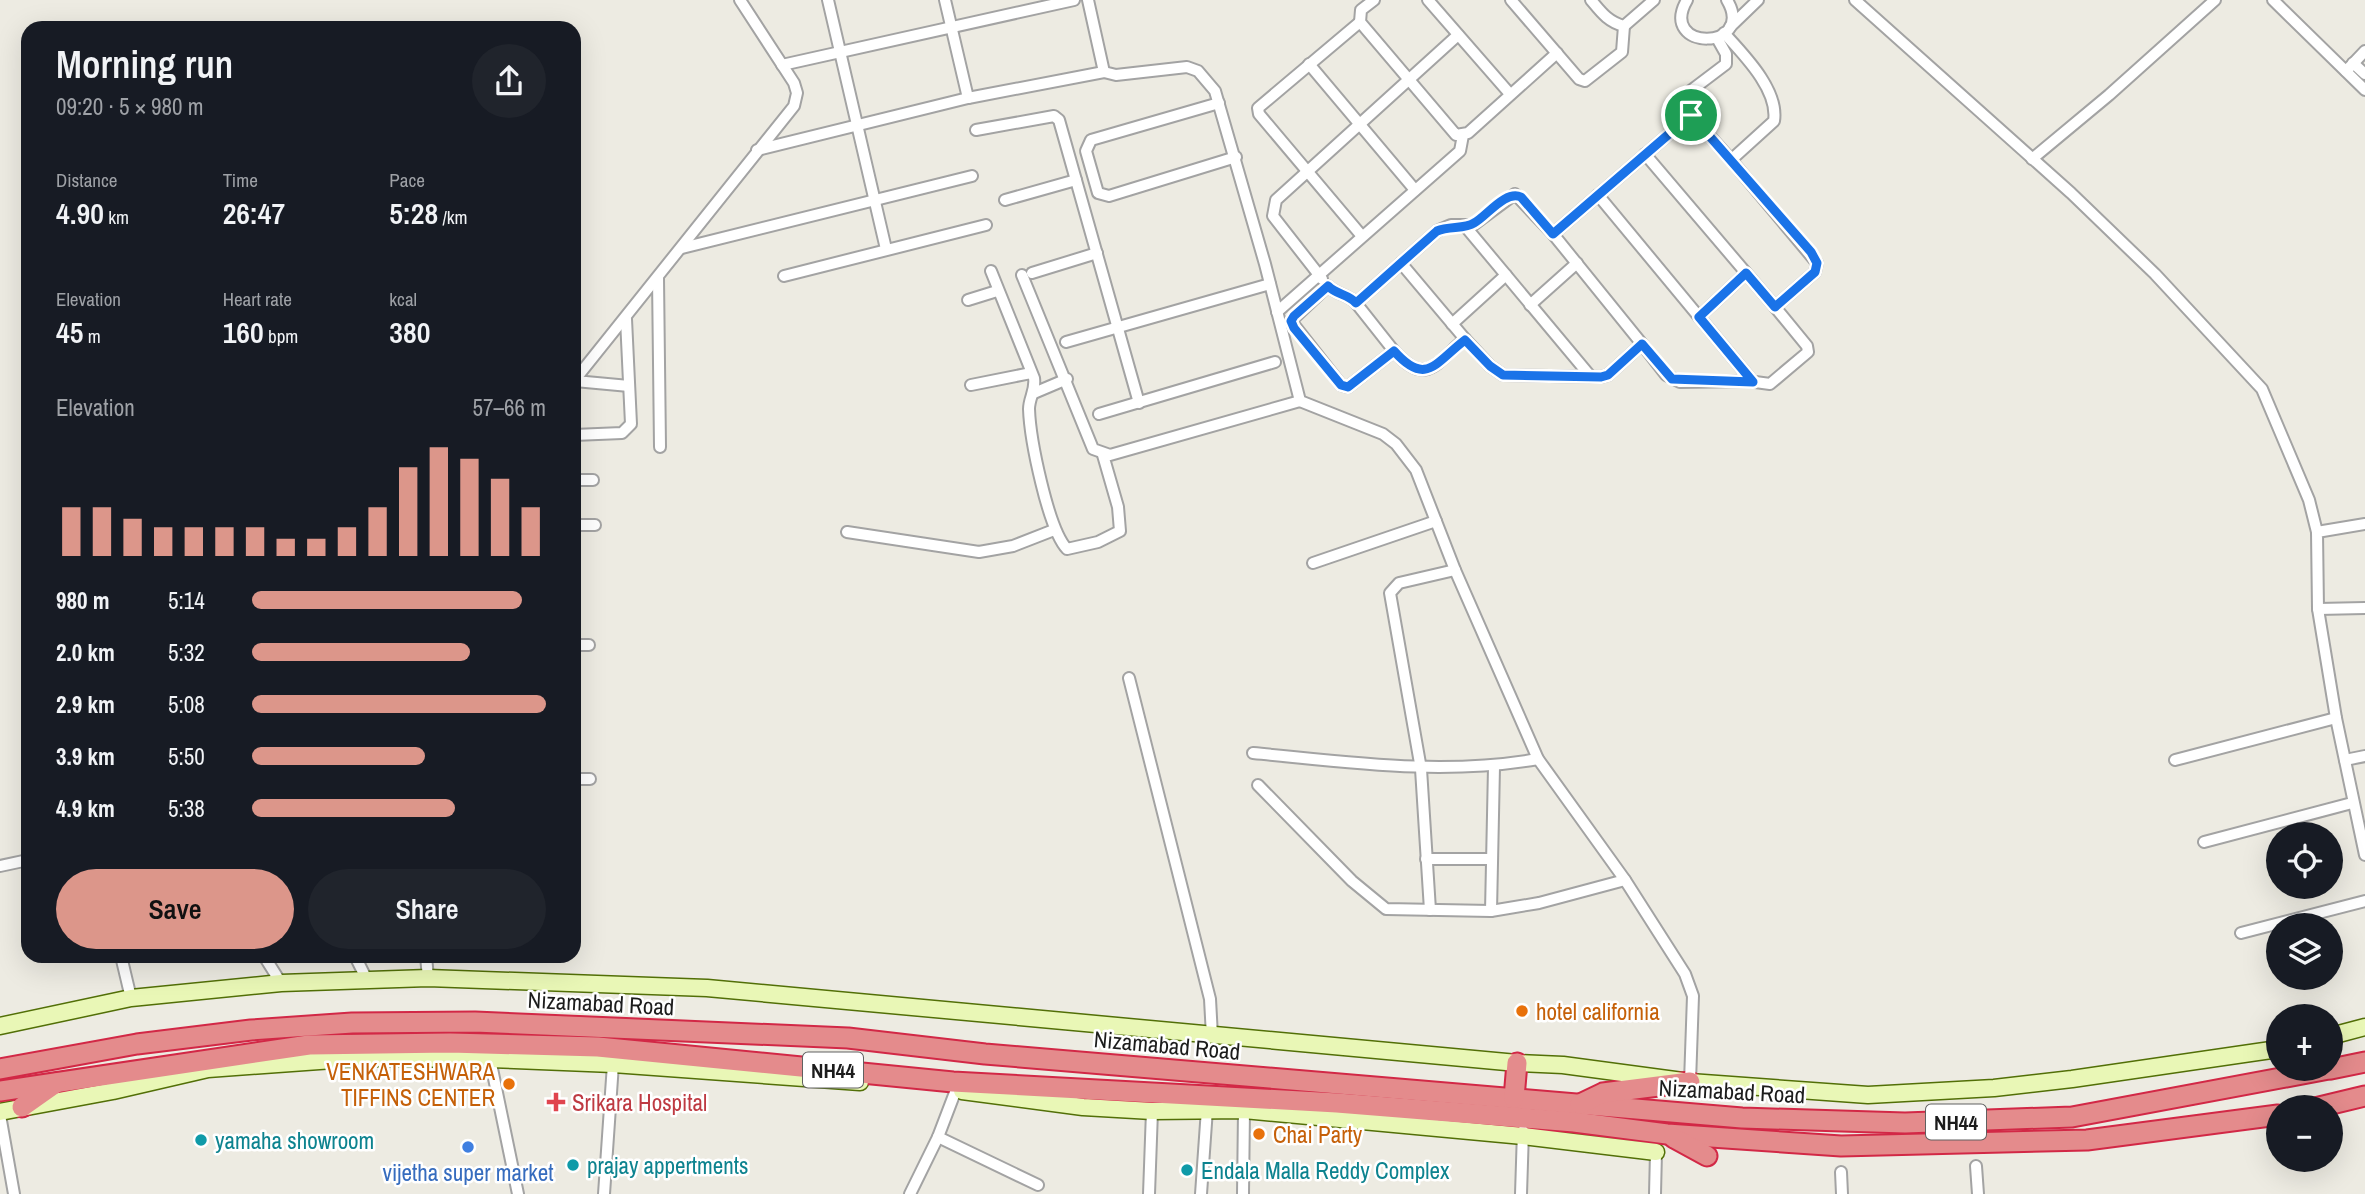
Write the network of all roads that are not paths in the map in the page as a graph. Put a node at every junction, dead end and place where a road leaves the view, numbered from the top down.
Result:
1 (828, 0) edge
2 (945, 0) edge
3 (1074, 0) edge
4 (1088, 0) edge
5 (1374, 0) edge
6 (1428, 0) edge
7 (1511, 0) edge
8 (1591, 0) edge
9 (1654, 0) edge
10 (1727, 0) edge
11 (1758, 0) edge
12 (1855, 0) edge
13 (2215, 0) edge
14 (2273, 0) edge
15 (743, 1) edge
16 (1683, 1) edge
17 (1360, 22) junction
18 (1624, 26) junction
19 (950, 27) junction
20 (1724, 33) junction
21 (1458, 35) junction
22 (842, 51) junction
23 (2365, 51) edge
24 (1557, 53) junction
25 (1309, 64) junction
26 (782, 65) junction
27 (2350, 67) junction
28 (1104, 72) junction
29 (2365, 74) edge
30 (1410, 80) junction
31 (2365, 90) edge
32 (1510, 94) junction
33 (968, 98) junction
34 (1219, 103) junction
35 (1691, 115) junction
36 (1359, 126) junction
37 (857, 127) junction
38 (976, 130) dead end
39 (1463, 135) junction
40 (757, 150) junction
41 (1645, 154) junction
42 (1236, 157) junction
43 (2032, 159) junction
44 (1731, 160) junction
45 (1307, 172) junction
46 (972, 176) dead end
47 (1076, 180) junction
48 (1415, 190) junction
49 (1598, 195) junction
50 (876, 200) junction
51 (1004, 200) dead end
52 (986, 225) dead end
53 (1465, 226) junction
54 (1553, 234) junction
55 (1360, 236) junction
56 (682, 248) junction
57 (886, 249) junction
58 (1097, 253) junction
59 (1401, 263) junction
60 (1577, 263) junction
61 (990, 271) dead end
62 (1746, 273) junction
63 (1319, 275) junction
64 (1506, 275) junction
65 (784, 276) dead end
66 (658, 278) junction
67 (1270, 284) junction
68 (1328, 286) junction
69 (997, 291) junction
70 (968, 300) dead end
71 (1356, 303) junction
72 (1530, 305) junction
73 (1775, 307) junction
74 (1277, 312) junction
75 (1699, 317) junction
76 (626, 319) junction
77 (1452, 324) junction
78 (1118, 328) junction
79 (1465, 340) junction
80 (1066, 342) dead end
81 (1642, 344) junction
82 (1394, 351) junction
83 (1275, 362) dead end
84 (581, 373) edge
85 (1031, 373) junction
86 (1591, 377) junction
87 (1067, 379) junction
88 (581, 382) edge
89 (1753, 382) junction
90 (629, 386) junction
91 (971, 386) dead end
92 (1034, 393) junction
93 (1300, 401) junction
94 (1139, 403) junction
95 (1099, 414) dead end
96 (581, 435) edge
97 (660, 447) dead end
98 (1103, 455) junction
99 (581, 480) edge
100 (593, 480) dead end
101 (1436, 521) junction
102 (595, 524) dead end
103 (2365, 524) edge
104 (581, 525) edge
105 (1054, 530) junction
106 (847, 532) dead end
107 (2317, 532) junction
108 (1313, 564) dead end
109 (1455, 570) junction
110 (2365, 608) edge
111 (2318, 609) junction
112 (581, 645) edge
113 (589, 645) dead end
114 (1129, 678) dead end
115 (2336, 718) junction
116 (1252, 753) dead end
117 (2365, 755) edge
118 (1538, 759) junction
119 (2175, 760) dead end
120 (2345, 760) junction
121 (1494, 767) junction
122 (1421, 769) junction
123 (581, 779) edge
124 (590, 779) dead end
125 (1258, 785) dead end
126 (2352, 803) junction
127 (2204, 842) dead end
128 (2365, 855) edge
129 (1426, 859) junction
130 (1492, 859) junction
131 (21, 862) edge
132 (0, 866) edge
133 (1625, 880) junction
134 (2365, 901) edge
135 (1430, 910) junction
136 (1491, 911) junction
137 (2241, 933) dead end
138 (123, 963) edge
139 (268, 963) edge
140 (358, 963) edge
141 (427, 963) edge
142 (428, 978) junction
143 (367, 980) junction
144 (281, 983) junction
145 (131, 998) junction
146 (412, 1022) junction
147 (0, 1026) edge
148 (2365, 1027) edge
149 (2343, 1033) edge
150 (1212, 1036) junction
151 (412, 1043) junction
152 (360, 1051) junction
153 (2266, 1051) edge
154 (490, 1059) junction
155 (2365, 1062) edge
156 (1517, 1063) junction
157 (613, 1064) junction
158 (2343, 1066) edge
159 (0, 1069) edge
160 (60, 1080) junction
161 (2266, 1081) edge
162 (1690, 1082) junction
163 (957, 1086) junction
164 (0, 1091) edge
165 (2365, 1096) edge
166 (1514, 1098) junction
167 (2343, 1101) edge
168 (1579, 1104) junction
169 (22, 1107) junction
170 (1207, 1109) junction
171 (1244, 1110) junction
172 (1152, 1111) junction
173 (0, 1113) edge
174 (2266, 1117) edge
175 (1524, 1127) junction
176 (1667, 1134) junction
177 (938, 1137) junction
178 (1656, 1152) joint
179 (1707, 1156) dead end
180 (1976, 1166) dead end
181 (1841, 1172) dead end
182 (1038, 1185) dead end
183 (14, 1194) edge
184 (518, 1194) edge
185 (604, 1194) edge
186 (910, 1194) edge
187 (1149, 1194) edge
188 (1202, 1194) edge
189 (1243, 1194) edge
190 (1521, 1194) edge
191 (1655, 1194) edge
192 (1842, 1194) edge
193 (1978, 1194) edge

1 - 22 street
2 - 19 street
3 - 19 street
4 - 28 street
5 - 17 street
6 - 21 street
7 - 24 street
8 - 18 street
9 - 18 street
10 - 20 street
11 - 20 street
12 - 43 street
13 - 43 street
14 - 27 street
15 - 26 street
16 - 20 street
17 - 25 street
17 - 30 street
18 - 24 street
19 - 22 street
19 - 33 street
20 - 35 street
20 - 44 street
21 - 30 street
21 - 32 street
22 - 26 street
22 - 37 street
23 - 27 street
24 - 32 street
25 - 36 street
25 - 45 street
26 - 40 street
27 - 29 street
27 - 31 street
28 - 33 street
28 - 34 street
30 - 36 street
30 - 39 street
32 - 39 street
33 - 37 street
34 - 42 street
34 - 42 street
35 - 41 street
35 - 44 street
36 - 45 street
36 - 48 street
37 - 40 street
37 - 50 street
38 - 47 street
39 - 48 street
40 - 56 street
41 - 49 street
41 - 62 street
42 - 67 street
43 - 107 street
44 - 73 street
45 - 55 street
45 - 63 street
46 - 50 street
47 - 51 street
47 - 58 street
48 - 55 street
49 - 54 street
49 - 75 street
50 - 56 street
50 - 57 street
52 - 57 street
53 - 54 street
53 - 59 street
53 - 64 street
54 - 60 street
55 - 63 street
56 - 66 street
57 - 65 street
58 - 78 street
58 - 87 street
59 - 71 street
59 - 77 street
60 - 72 street
60 - 81 street
61 - 69 street
62 - 73 street
62 - 75 street
63 - 68 street
63 - 74 street
64 - 72 street
64 - 77 street
66 - 76 street
66 - 97 street
67 - 74 street
67 - 78 street
68 - 71 street
68 - 82 street
69 - 70 street
69 - 85 street
71 - 82 street
72 - 86 street
73 - 89 street
74 - 93 street
75 - 89 street
76 - 84 street
76 - 90 street
77 - 79 street
78 - 80 street
78 - 94 street
79 - 82 street
79 - 86 street
81 - 86 street
81 - 89 street
83 - 94 street
85 - 91 street
85 - 92 street
87 - 92 street
87 - 98 street
88 - 90 street
90 - 96 street
92 - 105 street
93 - 98 street
93 - 101 street
94 - 95 street
98 - 105 street
99 - 100 street
101 - 108 street
101 - 109 street
102 - 104 street
103 - 107 street
105 - 106 street
107 - 111 street
109 - 118 street
109 - 122 street
110 - 111 street
111 - 115 street
112 - 113 street
114 - 150 street
115 - 119 street
115 - 120 street
116 - 122 street
117 - 120 street
118 - 121 street
118 - 133 street
120 - 126 street
121 - 122 street
121 - 130 street
122 - 129 street
123 - 124 street
125 - 135 street
126 - 127 street
126 - 128 street
129 - 130 street
129 - 135 street
130 - 136 street
131 - 132 street
133 - 136 street
133 - 162 street
134 - 137 street
135 - 136 street
138 - 145 street
139 - 144 street
140 - 143 street
141 - 142 street
142 - 143 main road, Nizamabad Road
142 - 150 main road, Nizamabad Road
143 - 144 main road, Nizamabad Road
144 - 145 main road, Nizamabad Road
145 - 147 main road, Nizamabad Road
146 - 151 highway
146 - 159 highway, Nizamabad Road / NH44
146 - 166 highway, Nizamabad Road / NH44
148 - 149 main road
150 - 156 main road, Nizamabad Road
151 - 152 highway, Nizamabad Road / NH44
151 - 163 highway, Nizamabad Road / NH44
152 - 154 main road, Nizamabad Road
152 - 160 highway, Nizamabad Road / NH44
152 - 169 main road, Nizamabad Road
153 - 162 main road, Nizamabad Road
154 - 157 main road, Nizamabad Road
154 - 184 street
155 - 158 highway, Nizamabad Road / NH44
156 - 162 main road, Nizamabad Road
156 - 166 highway
157 - 163 main road, Nizamabad Road
157 - 185 street
160 - 164 highway, Nizamabad Road / NH44
160 - 169 highway
161 - 168 highway, Nizamabad Road / NH44
162 - 168 highway
163 - 172 main road, Nizamabad Road
163 - 175 highway, Nizamabad Road / NH44
163 - 177 street
165 - 167 highway
166 - 168 highway, Nizamabad Road / NH44
169 - 173 main road, Nizamabad Road
170 - 171 main road, Nizamabad Road
170 - 172 main road, Nizamabad Road
170 - 188 street
171 - 175 main road, Nizamabad Road
171 - 189 street
172 - 187 street
173 - 183 street
174 - 176 highway, Nizamabad Road / NH44
175 - 176 highway, Nizamabad Road / NH44
175 - 178 main road, Nizamabad Road
175 - 190 street
176 - 179 highway
177 - 182 street
177 - 186 street
178 - 191 street
180 - 193 street
181 - 192 street

